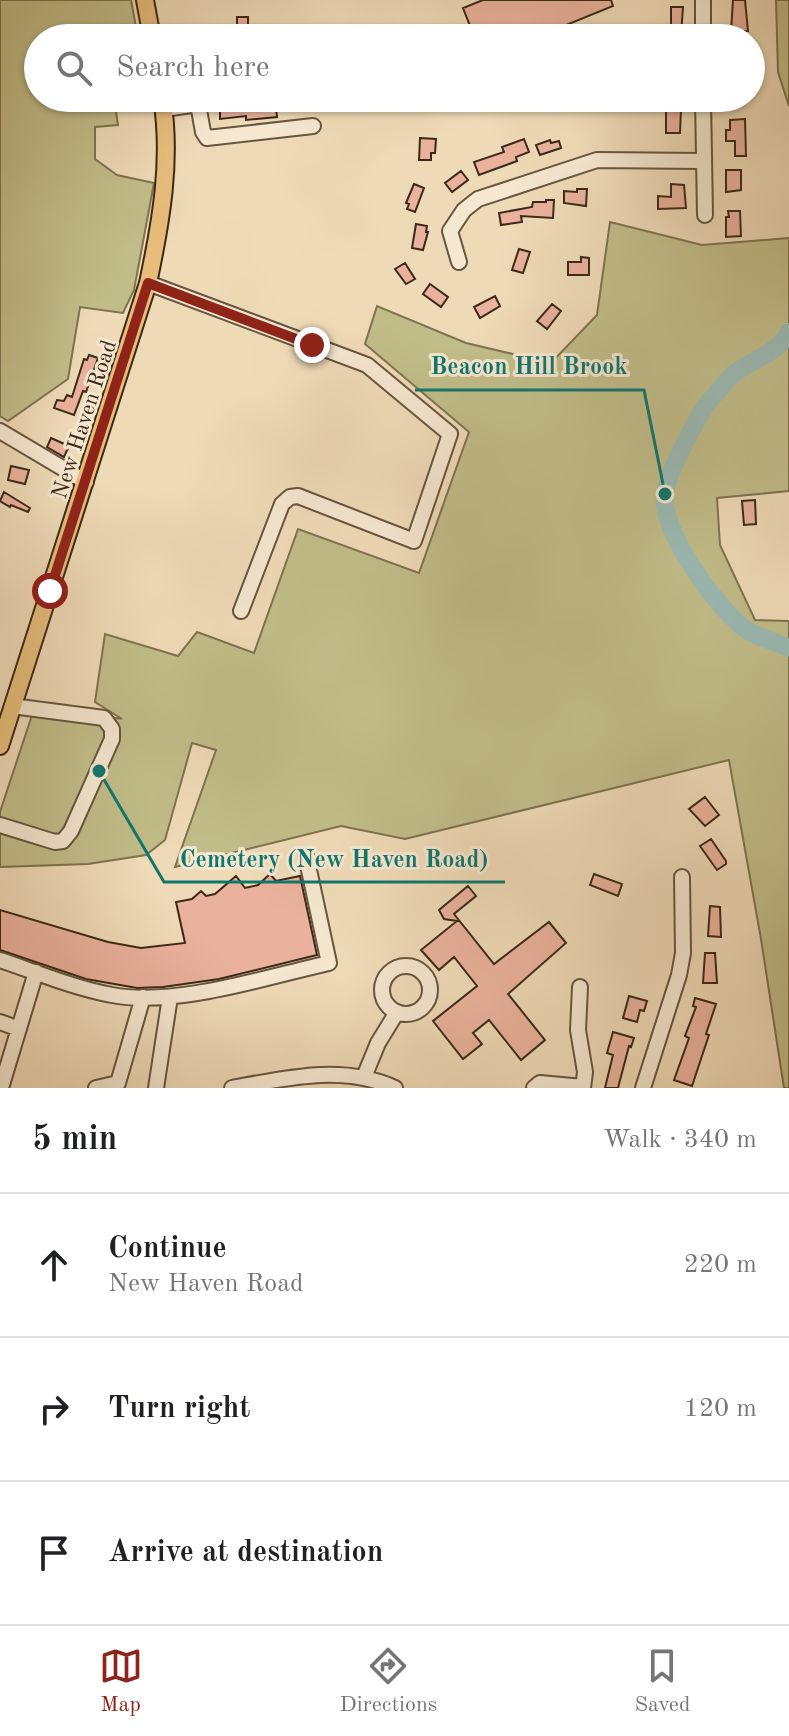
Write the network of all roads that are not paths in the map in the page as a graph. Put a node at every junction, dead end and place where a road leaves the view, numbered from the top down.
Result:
1 (145, 0) edge
2 (703, 0) edge
3 (149, 24) edge
4 (703, 24) edge
5 (163, 112) edge
6 (199, 112) edge
7 (703, 112) edge
8 (313, 126) dead end
9 (702, 161) junction
10 (705, 215) dead end
11 (459, 262) dead end
12 (148, 283) junction
13 (0, 431) edge
14 (86, 482) junction
15 (241, 611) dead end
16 (12, 706) junction
17 (0, 746) edge
18 (0, 825) edge
19 (306, 856) dead end
20 (682, 877) dead end
21 (0, 960) edge
22 (36, 972) junction
23 (580, 987) dead end
24 (143, 997) junction
25 (170, 997) junction
26 (397, 1012) dead end
27 (0, 1022) edge
28 (17, 1035) junction
29 (0, 1037) edge
30 (4, 1066) edge
31 (364, 1077) junction
32 (1, 1088) edge
33 (96, 1088) edge
34 (156, 1088) edge
35 (232, 1088) edge
36 (395, 1088) edge
37 (534, 1088) edge
38 (583, 1088) edge
39 (643, 1088) edge

1 - 3 main road
2 - 4 street
5 - 12 main road, New Haven Road
6 - 8 street
7 - 9 street
9 - 10 street
9 - 11 street
12 - 14 main road, New Haven Road
12 - 15 street
13 - 14 street
14 - 16 main road, New Haven Road
16 - 17 main road, New Haven Road
16 - 18 street
19 - 25 street
20 - 39 street
21 - 22 street
22 - 24 street
22 - 28 street
23 - 38 street
24 - 25 street
24 - 33 street
25 - 34 street
26 - 31 street
27 - 28 street
28 - 29 street
28 - 30 street
30 - 32 street
31 - 35 street
31 - 36 street
37 - 38 street

